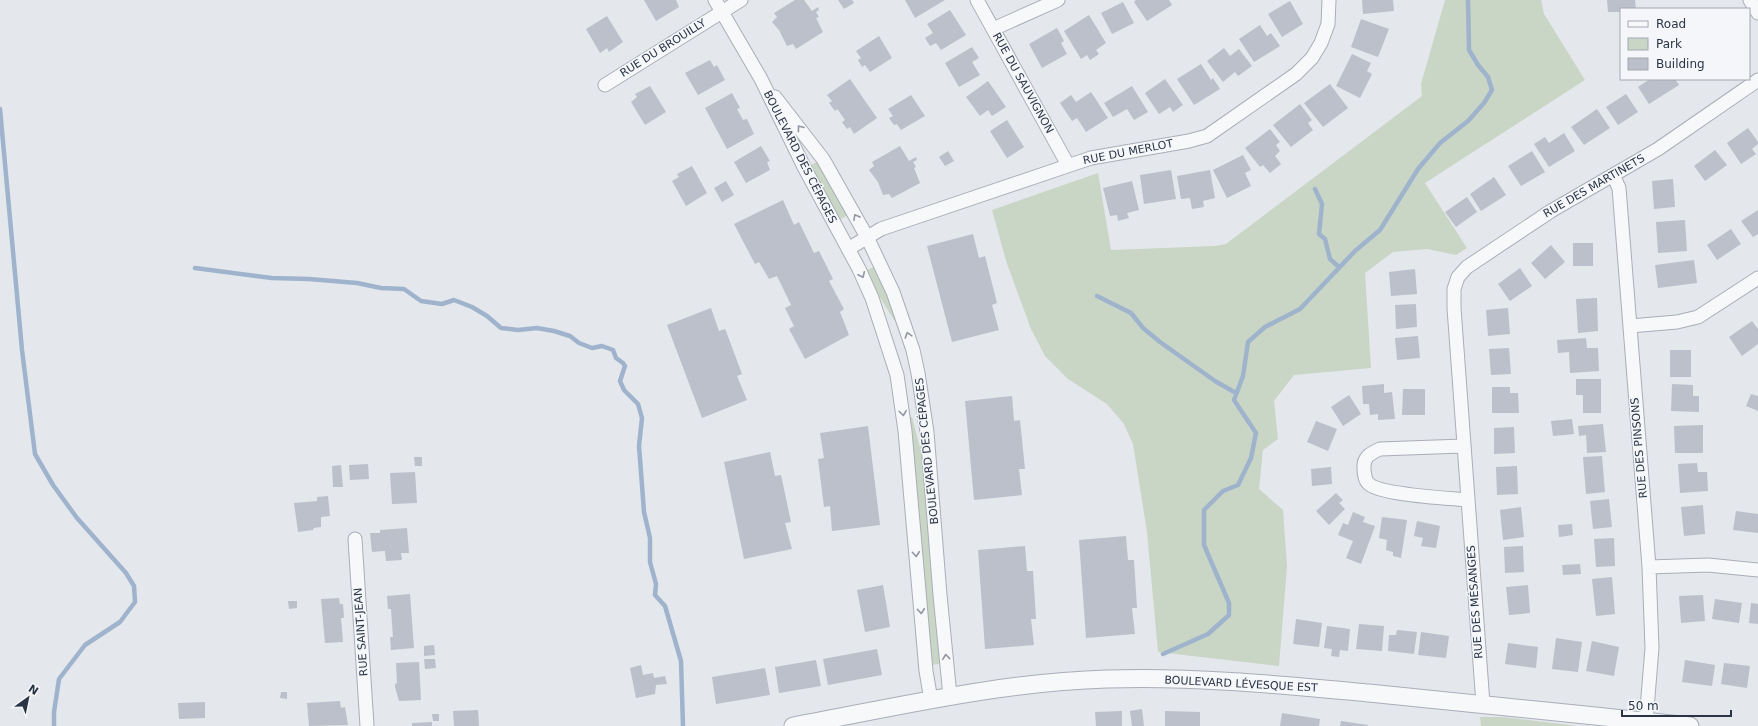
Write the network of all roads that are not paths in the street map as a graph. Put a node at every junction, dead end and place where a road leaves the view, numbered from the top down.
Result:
1 (742, 0) edge
2 (977, 0) edge
3 (1058, 0) edge
4 (1329, 0) edge
5 (1750, 0) edge
6 (718, 6) edge
7 (1758, 13) edge
8 (993, 29) junction
9 (761, 80) junction
10 (1758, 80) edge
11 (605, 85) dead end
12 (1068, 165) junction
13 (1612, 175) junction
14 (867, 237) junction
15 (848, 248) junction
16 (1758, 278) edge
17 (1454, 308) joint
18 (1630, 326) junction
19 (1463, 446) junction
20 (1468, 500) junction
21 (355, 539) dead end
22 (1649, 567) junction
23 (1758, 570) edge
24 (950, 696) junction
25 (931, 700) junction
26 (1483, 704) junction
27 (1646, 722) junction
28 (367, 726) edge
29 (793, 726) edge
30 (1690, 726) edge

1 - 6 street
2 - 8 street, RUE DU SAUVIGNON
3 - 8 street
4 - 12 street, RUE DU MERLOT
5 - 7 street
6 - 9 street, BOULEVARD DES CÉPAGES
6 - 11 street, RUE DU BROUILLY
8 - 12 street, RUE DU SAUVIGNON
14 -> 9 street, BOULEVARD DES CÉPAGES
9 - 15 street, BOULEVARD DES CÉPAGES
10 - 13 street, RUE DES MARTINETS
12 - 14 street, RUE DU MERLOT
13 - 17 street, RUE DES MARTINETS
13 - 18 street, RUE DES PINSONS
14 - 15 street, RUE DU MERLOT
24 -> 14 street, BOULEVARD DES CÉPAGES
15 -> 25 street, BOULEVARD DES CÉPAGES
16 - 18 street
17 - 19 street, RUE DES MÉSANGES
18 - 22 street, RUE DES PINSONS
19 - 20 street, RUE DES MÉSANGES
19 - 20 street
20 - 26 street, RUE DES MÉSANGES
21 - 28 street, RUE SAINT-JEAN
22 - 23 street
22 - 27 street, RUE DES PINSONS
24 - 25 street, BOULEVARD LÉVESQUE EST
24 - 26 street, BOULEVARD LÉVESQUE EST
25 - 29 street, BOULEVARD LÉVESQUE EST
26 - 27 street, BOULEVARD LÉVESQUE EST
27 - 30 street, BOULEVARD LÉVESQUE EST

